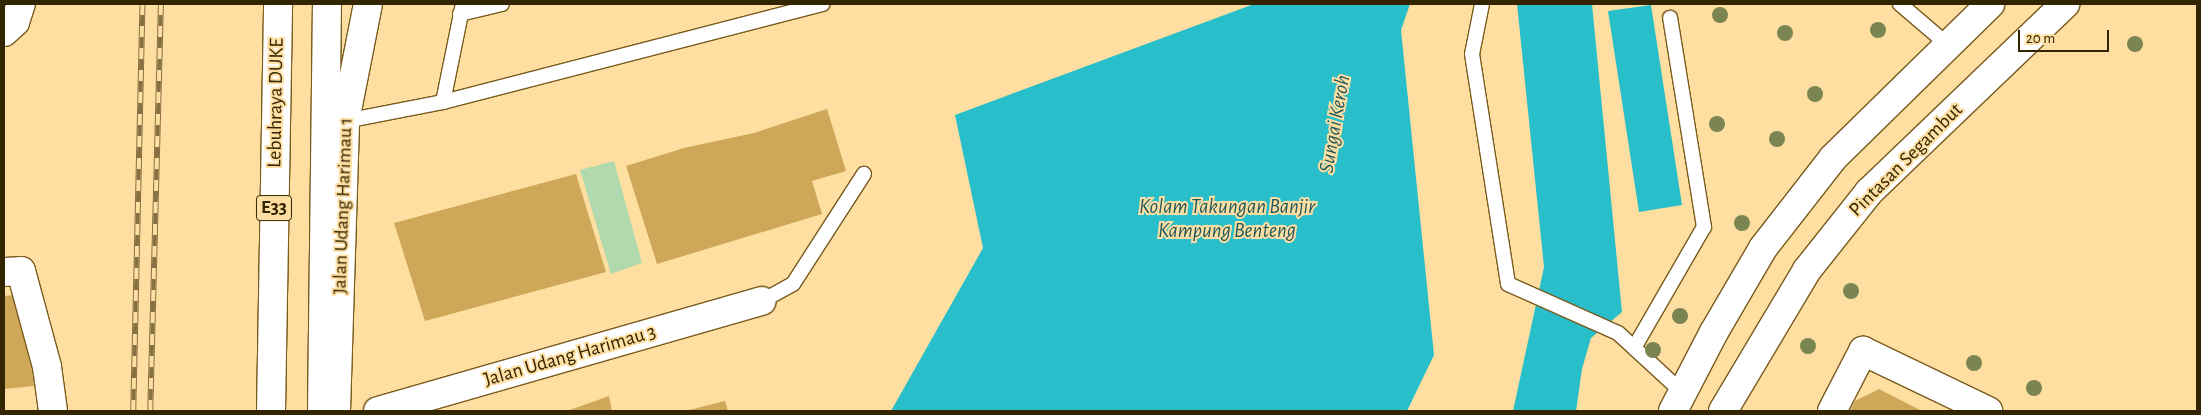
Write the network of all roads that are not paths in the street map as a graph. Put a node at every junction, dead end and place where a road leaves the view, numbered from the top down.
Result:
1 (21, 4) edge
2 (278, 4) edge
3 (327, 4) edge
4 (368, 4) edge
5 (502, 4) edge
6 (823, 4) edge
7 (1482, 4) edge
8 (1900, 4) edge
9 (1990, 4) edge
10 (2065, 4) edge
11 (461, 9) edge
12 (1670, 18) dead end
13 (4, 32) edge
14 (1948, 45) junction
15 (443, 102) junction
16 (345, 121) junction
17 (864, 174) dead end
18 (4, 272) edge
19 (762, 301) joint
20 (1634, 348) junction
21 (1678, 402) edge
22 (53, 411) edge
23 (271, 411) edge
24 (322, 411) edge
25 (336, 411) edge
26 (378, 411) edge
27 (1723, 411) edge
28 (1832, 411) edge
29 (1988, 411) edge

1 - 13 main road
2 - 23 main road, Lebuhraya DUKE / E33
3 - 24 main road
4 - 16 main road, Jalan Udang Harimau 1
5 - 11 lane
6 - 15 lane
7 - 20 lane
8 - 14 lane
9 - 14 main road
10 - 27 main road, Pintasan Segambut
11 - 15 lane
12 - 20 lane
14 - 21 main road
15 - 16 lane
16 - 25 main road, Jalan Udang Harimau 1
17 - 19 lane
18 - 22 main road
19 - 26 main road, Jalan Udang Harimau 3
20 - 21 lane
28 - 29 main road

